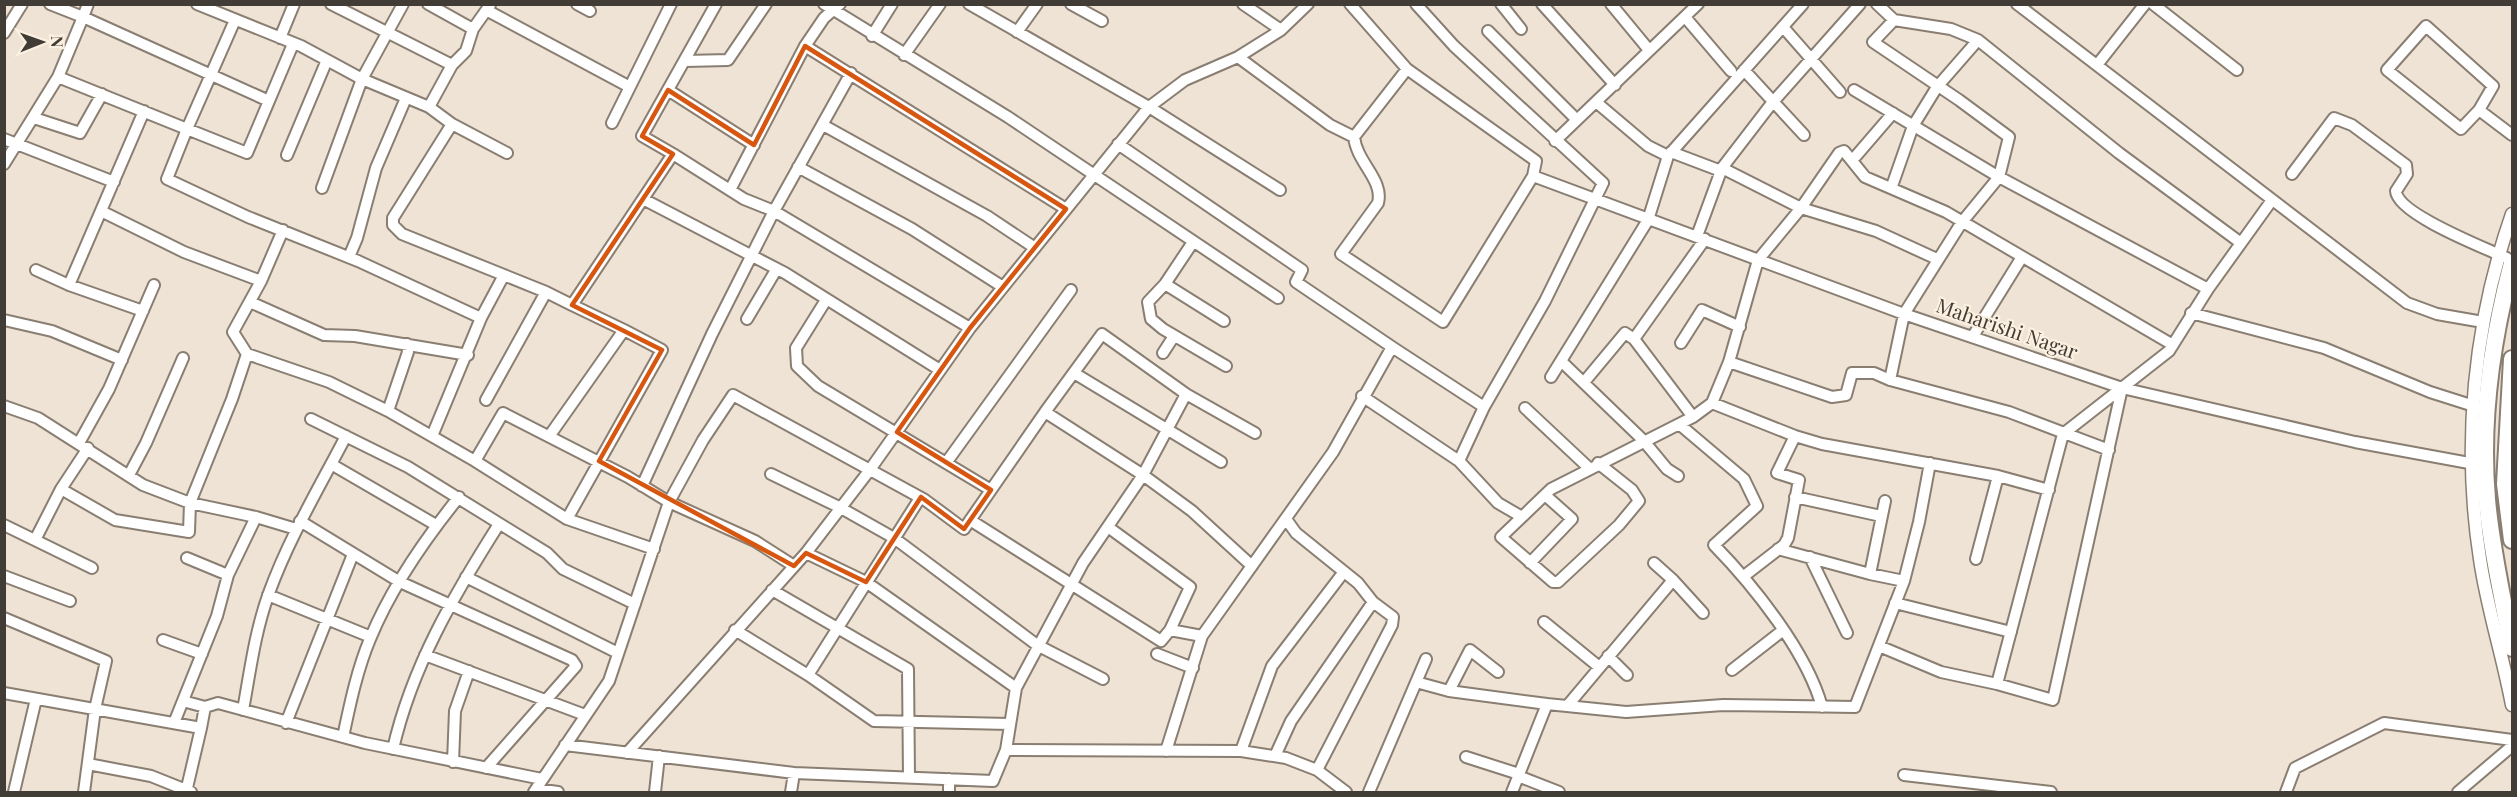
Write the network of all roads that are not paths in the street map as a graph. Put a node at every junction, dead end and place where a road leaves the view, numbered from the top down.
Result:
1 (22, 4) edge
2 (50, 4) edge
3 (88, 4) edge
4 (197, 4) edge
5 (294, 4) edge
6 (331, 4) edge
7 (403, 4) edge
8 (428, 4) edge
9 (577, 4) edge
10 (671, 4) edge
11 (716, 4) edge
12 (766, 4) edge
13 (892, 4) edge
14 (940, 4) edge
15 (969, 4) edge
16 (1036, 4) edge
17 (1071, 4) edge
18 (1243, 4) edge
19 (1308, 4) edge
20 (1350, 4) edge
21 (1416, 4) edge
22 (1501, 4) edge
23 (1542, 4) edge
24 (1611, 4) edge
25 (1698, 4) edge
26 (1803, 4) edge
27 (1860, 4) edge
28 (1877, 4) edge
29 (2017, 4) edge
30 (2145, 4) edge
31 (2152, 4) edge
32 (832, 7) edge
33 (489, 8) edge
34 (590, 11) dead end
35 (83, 17) junction
36 (1685, 17) junction
37 (235, 20) junction
38 (1894, 20) junction
39 (1102, 21) dead end
40 (1783, 27) junction
41 (473, 29) junction
42 (1521, 29) dead end
43 (1281, 30) junction
44 (1488, 31) dead end
45 (388, 32) junction
46 (1017, 32) junction
47 (4, 33) edge
48 (872, 36) junction
49 (280, 38) junction
50 (1978, 40) junction
51 (293, 44) junction
52 (805, 46) junction
53 (1648, 50) junction
54 (904, 55) junction
55 (1238, 57) junction
56 (327, 60) junction
57 (1811, 60) junction
58 (685, 61) junction
59 (452, 65) junction
60 (2097, 65) junction
61 (1407, 69) junction
62 (1744, 70) junction
63 (2237, 70) dead end
64 (1731, 71) dead end
65 (211, 73) junction
66 (851, 73) junction
67 (58, 77) junction
68 (362, 79) junction
69 (1615, 85) junction
70 (628, 86) junction
71 (1937, 87) junction
72 (668, 90) junction
73 (1854, 90) dead end
74 (1840, 92) dead end
75 (102, 94) junction
76 (406, 98) junction
77 (269, 101) junction
78 (1596, 102) junction
79 (1773, 103) junction
80 (429, 107) junction
81 (1149, 107) junction
82 (2480, 110) junction
83 (144, 111) junction
84 (1893, 113) junction
85 (34, 118) junction
86 (1577, 120) junction
87 (612, 123) dead end
88 (452, 124) junction
89 (823, 125) junction
90 (1913, 126) junction
91 (187, 129) junction
92 (1804, 135) dead end
93 (2512, 135) edge
94 (1354, 137) junction
95 (4, 139) edge
96 (1555, 141) junction
97 (1119, 144) junction
98 (754, 145) junction
99 (17, 146) junction
100 (507, 153) dead end
101 (673, 154) junction
102 (1669, 154) junction
103 (287, 155) dead end
104 (1856, 156) dead end
105 (4, 164) edge
106 (798, 167) junction
107 (1721, 170) junction
108 (1094, 174) junction
109 (2292, 174) dead end
110 (1533, 176) junction
111 (1999, 177) junction
112 (114, 182) junction
113 (1892, 186) junction
114 (322, 188) dead end
115 (730, 190) junction
116 (1280, 190) dead end
117 (643, 199) junction
118 (1595, 200) junction
119 (2272, 200) junction
120 (1801, 208) junction
121 (1066, 209) junction
122 (101, 211) junction
123 (774, 212) junction
124 (2512, 213) edge
125 (1648, 220) junction
126 (1962, 222) junction
127 (283, 230) junction
128 (1701, 238) junction
129 (1193, 242) junction
130 (2241, 243) junction
131 (1035, 248) junction
132 (752, 254) junction
133 (349, 257) junction
134 (2022, 257) junction
135 (1938, 259) junction
136 (1758, 260) junction
137 (2508, 260) edge
138 (36, 270) dead end
139 (776, 270) junction
140 (504, 275) junction
141 (261, 281) junction
142 (1165, 284) junction
143 (69, 285) junction
144 (154, 285) dead end
145 (1003, 287) junction
146 (2208, 289) junction
147 (1071, 290) dead end
148 (546, 292) junction
149 (1278, 298) dead end
150 (826, 300) junction
151 (250, 302) junction
152 (572, 305) junction
153 (143, 311) junction
154 (1904, 314) junction
155 (2191, 314) junction
156 (481, 318) junction
157 (747, 319) dead end
158 (4, 320) edge
159 (1224, 321) dead end
160 (2483, 322) junction
161 (1740, 327) junction
162 (970, 328) junction
163 (624, 330) junction
164 (1174, 336) junction
165 (1973, 336) junction
166 (1634, 339) junction
167 (1681, 343) dead end
168 (407, 344) junction
169 (2173, 345) junction
170 (1392, 347) junction
171 (1163, 353) dead end
172 (247, 354) junction
173 (468, 354) junction
174 (183, 358) dead end
175 (2512, 359) edge
176 (122, 360) junction
177 (1561, 361) junction
178 (1729, 362) junction
179 (1226, 366) dead end
180 (940, 370) junction
181 (1074, 373) junction
182 (1551, 376) dead end
183 (1890, 380) junction
184 (1584, 381) junction
185 (2122, 388) junction
186 (1186, 394) junction
187 (1362, 396) junction
188 (486, 400) dead end
189 (1712, 403) junction
190 (4, 406) edge
191 (2474, 406) junction
192 (1484, 407) junction
193 (1525, 408) dead end
194 (388, 411) junction
195 (1045, 412) junction
196 (1693, 417) junction
197 (311, 419) dead end
198 (1679, 424) junction
199 (1166, 430) junction
200 (897, 432) junction
201 (1255, 433) dead end
202 (2063, 434) junction
203 (550, 435) junction
204 (346, 436) junction
205 (432, 436) junction
206 (1795, 436) junction
207 (1643, 440) junction
208 (83, 445) junction
209 (2109, 450) junction
210 (475, 461) junction
211 (599, 461) junction
212 (1459, 461) junction
213 (1221, 462) dead end
214 (946, 463) junction
215 (1930, 463) junction
216 (331, 464) junction
217 (2479, 464) junction
218 (1593, 466) junction
219 (869, 471) junction
220 (771, 474) dead end
221 (1143, 475) junction
222 (129, 476) junction
223 (1678, 476) dead end
224 (1998, 476) junction
225 (642, 486) junction
226 (61, 489) junction
227 (2049, 489) junction
228 (991, 490) junction
229 (1545, 495) junction
230 (1795, 496) junction
231 (459, 497) junction
232 (920, 498) junction
233 (1885, 501) dead end
234 (669, 502) junction
235 (190, 503) junction
236 (839, 507) junction
237 (1881, 516) junction
238 (256, 517) junction
239 (1522, 518) junction
240 (567, 519) junction
241 (1286, 519) junction
242 (970, 520) junction
243 (499, 524) junction
244 (4, 525) edge
245 (298, 525) junction
246 (436, 525) junction
247 (1108, 526) junction
248 (894, 538) junction
249 (36, 540) junction
250 (2512, 540) edge
251 (654, 549) junction
252 (1778, 549) junction
253 (806, 553) junction
254 (353, 554) junction
255 (1810, 557) junction
256 (187, 558) dead end
257 (1976, 559) dead end
258 (1530, 563) junction
259 (1654, 563) dead end
260 (794, 566) junction
261 (1252, 566) junction
262 (92, 567) dead end
263 (1343, 573) junction
264 (228, 574) junction
265 (1870, 574) junction
266 (4, 576) edge
267 (1744, 576) junction
268 (466, 577) junction
269 (1673, 580) junction
270 (1904, 581) junction
271 (400, 582) junction
272 (866, 582) junction
273 (1071, 584) junction
274 (772, 590) junction
275 (268, 595) junction
276 (70, 601) dead end
277 (1373, 602) junction
278 (1895, 603) junction
279 (635, 604) junction
280 (448, 605) junction
281 (1703, 613) dead end
282 (4, 618) edge
283 (325, 620) junction
284 (1544, 622) dead end
285 (836, 627) junction
286 (735, 630) junction
287 (1170, 630) junction
288 (1782, 631) junction
289 (2011, 632) junction
290 (1847, 633) dead end
291 (1202, 636) junction
292 (370, 637) junction
293 (163, 640) dead end
294 (1037, 645) junction
295 (1879, 646) junction
296 (2512, 648) edge
297 (618, 653) junction
298 (202, 654) junction
299 (1157, 654) dead end
300 (425, 655) junction
301 (1608, 656) junction
302 (1426, 658) dead end
303 (1598, 666) junction
304 (1193, 668) junction
305 (1732, 670) dead end
306 (469, 672) junction
307 (1498, 672) dead end
308 (808, 675) junction
309 (1627, 675) dead end
310 (1103, 679) dead end
311 (1416, 682) junction
312 (1998, 684) junction
313 (1016, 688) junction
314 (1449, 691) junction
315 (4, 693) edge
316 (36, 699) junction
317 (548, 700) junction
318 (183, 701) junction
319 (1546, 704) junction
320 (1568, 705) junction
321 (2512, 705) edge
322 (205, 707) junction
323 (1822, 707) junction
324 (95, 710) junction
325 (243, 711) junction
326 (585, 715) junction
327 (908, 720) junction
328 (174, 723) junction
329 (286, 723) junction
330 (1010, 724) junction
331 (201, 728) junction
332 (343, 737) junction
333 (2512, 740) edge
334 (565, 745) junction
335 (2512, 746) edge
336 (393, 749) junction
337 (1006, 750) junction
338 (1241, 751) junction
339 (1166, 752) junction
340 (627, 753) junction
341 (659, 756) junction
342 (1275, 756) junction
343 (1466, 757) dead end
344 (453, 762) junction
345 (88, 764) junction
346 (486, 768) junction
347 (1317, 770) junction
348 (794, 773) junction
349 (1519, 775) junction
350 (1904, 775) dead end
351 (909, 777) junction
352 (949, 779) junction
353 (993, 781) junction
354 (538, 787) edge
355 (15, 792) edge
356 (84, 792) edge
357 (188, 792) edge
358 (558, 792) edge
359 (655, 792) edge
360 (791, 792) edge
361 (949, 792) edge
362 (994, 792) edge
363 (1346, 792) edge
364 (1369, 792) edge
365 (1512, 792) edge
366 (1559, 792) edge
367 (2051, 792) edge
368 (2286, 792) edge
369 (2458, 792) edge

1 - 47 street
2 - 35 street
3 - 35 street
4 - 37 street
5 - 49 street
6 - 45 street
7 - 45 street
8 - 41 street
9 - 34 street
10 - 70 street
11 - 58 street
12 - 58 street
13 - 48 street
14 - 54 street
15 - 46 street
16 - 46 street
17 - 39 street
18 - 43 street
19 - 43 street
20 - 61 street
21 - 96 street
22 - 42 street
23 - 69 street
24 - 53 street
25 - 36 street
26 - 40 street
27 - 57 street
28 - 38 street
29 - 60 street
30 - 60 street
31 - 63 street
32 - 48 street
32 - 52 street
33 - 41 street
33 - 70 street
35 - 65 street
35 - 67 street
36 - 53 street
36 - 64 street
37 - 49 street
37 - 65 street
38 - 50 street
38 - 71 street
40 - 57 street
40 - 62 street
41 - 59 street
43 - 55 street
44 - 86 street
45 - 59 street
45 - 68 street
46 - 81 street
48 - 54 street
49 - 51 street
50 - 71 street
50 - 130 street
51 - 56 street
51 - 77 street
52 - 66 street
52 - 98 street
53 - 69 street
54 - 108 street
55 - 81 street
55 - 94 street
56 - 68 street
56 - 103 street
57 - 74 street
57 - 79 street
58 - 72 street
59 - 80 street
60 - 119 street
61 - 94 street
61 - 110 street
62 - 79 street
62 - 102 street
65 - 77 street
65 - 91 street
66 - 89 street
66 - 121 street
67 - 75 street
67 - 85 street
68 - 76 street
68 - 114 street
69 - 78 street
70 - 87 street
71 - 90 street
71 - 111 street
72 - 98 street
72 - 101 street
73 - 84 street
75 - 83 street
75 - 85 street
76 - 80 street
76 - 133 street
77 - 91 street
78 - 86 street
78 - 102 street
79 - 92 street
79 - 107 street
80 - 88 street
81 - 97 street
81 - 116 street
82 - 82 street
82 - 93 street
83 - 91 street
83 - 112 street
84 - 90 street
84 - 104 street
85 - 99 street
86 - 96 street
88 - 100 street
88 - 140 street
89 - 106 street
89 - 131 street
90 - 111 street
90 - 113 street
91 - 127 street
94 - 110 street
95 - 99 street
96 - 118 street
97 - 108 street
97 - 170 street
98 - 115 street
99 - 105 street
99 - 112 street
101 - 115 street
101 - 117 street
102 - 107 street
102 - 125 street
106 - 123 street
106 - 145 street
107 - 120 street
107 - 128 street
108 - 121 street
108 - 129 street
109 - 137 street
110 - 118 street, Maharishi Nagar
111 - 126 street
111 - 146 street
112 - 122 street
113 - 120 street
113 - 126 street
115 - 123 street
117 - 132 street
117 - 152 street
118 - 125 street, Maharishi Nagar
118 - 192 street
119 - 130 street
119 - 160 street
120 - 135 street
120 - 136 street
121 - 131 street
122 - 141 street
122 - 143 street
123 - 132 street
123 - 162 street
124 - 137 street
125 - 128 street, Maharishi Nagar
125 - 177 street
126 - 134 street
126 - 135 street
127 - 133 street
127 - 141 street
128 - 136 street, Maharishi Nagar
128 - 166 street
129 - 142 street
129 - 149 street
130 - 146 street
131 - 145 street
132 - 139 street
132 - 225 street
133 - 156 street
134 - 165 street
134 - 169 street
135 - 154 street
136 - 154 street, Maharishi Nagar
136 - 161 street
137 - 160 street
137 - 217 highway
138 - 143 street
139 - 150 street
139 - 157 street
140 - 148 street
140 - 156 street
141 - 151 street
142 - 159 street
142 - 164 street
143 - 153 street
144 - 153 street
145 - 162 street
146 - 155 street
147 - 214 street
148 - 152 street
148 - 188 street
150 - 180 street
150 - 200 street
151 - 168 street
151 - 172 street
152 - 163 street
153 - 176 street
154 - 165 street, Maharishi Nagar
154 - 183 street
155 - 169 street
155 - 191 street
156 - 173 street
158 - 176 street
160 - 191 street
161 - 167 street
161 - 178 street
162 - 180 street
163 - 203 street
163 - 211 street
164 - 171 street
164 - 179 street
165 - 185 street, Maharishi Nagar
166 - 184 street
166 - 196 street
168 - 173 street
168 - 194 street
169 - 185 street
170 - 187 street
170 - 192 street
172 - 194 street
172 - 235 street
173 - 205 street
174 - 222 street
175 - 250 highway
176 - 208 street
177 - 182 street
177 - 184 street
178 - 183 street
178 - 189 street
180 - 200 street
181 - 186 street
181 - 195 street
181 - 199 street
183 - 202 street
184 - 207 street
185 - 202 street
185 - 209 street
185 - 217 street, Maharishi Nagar
186 - 199 street
186 - 201 street
187 - 212 street
187 - 241 street
189 - 196 street
189 - 206 street
190 - 208 street
191 - 217 street
192 - 212 street
193 - 218 street
194 - 205 street
195 - 221 street
195 - 228 street
196 - 198 street
197 - 204 street
198 - 207 street
198 - 267 street
199 - 213 street
199 - 221 street
200 - 214 street
200 - 219 street
202 - 209 street
202 - 227 street
203 - 210 street
203 - 211 street
204 - 216 street
204 - 231 street
205 - 210 street
206 - 215 street
206 - 230 street
207 - 218 street
207 - 223 street
208 - 222 street
208 - 226 street
209 - 312 street
210 - 240 street
211 - 225 street
211 - 240 street
212 - 239 street
214 - 228 street
215 - 224 street
215 - 270 street
216 - 245 street
216 - 246 street
217 - 296 highway
217 - 321 street
218 - 229 street
218 - 258 street
219 - 232 street
219 - 234 street
219 - 236 street
220 - 236 street
221 - 247 street
221 - 261 street
222 - 235 street
224 - 227 street
224 - 257 street
225 - 234 street
226 - 235 street
226 - 249 street
227 - 289 street
228 - 242 street
229 - 239 street
229 - 258 street
230 - 237 street
230 - 252 street
231 - 243 street
231 - 246 street
232 - 242 street
232 - 248 street
233 - 237 street
234 - 251 street
234 - 260 street
235 - 238 street
236 - 248 street
236 - 253 street
237 - 265 street
238 - 245 street
238 - 264 street
239 - 258 street
240 - 251 street
241 - 261 street
241 - 263 street
242 - 273 street
243 - 268 street
243 - 279 street
244 - 249 street
245 - 254 street
245 - 275 street
246 - 271 street
247 - 273 street
247 - 287 street
248 - 272 street
248 - 294 street
249 - 262 street
251 - 279 street
252 - 255 street
252 - 267 street
253 - 260 street
253 - 272 street
254 - 271 street
254 - 283 street
255 - 265 street
255 - 290 street
256 - 264 street
259 - 269 street
260 - 274 street
261 - 291 street
263 - 277 street
263 - 338 street
264 - 298 street
265 - 270 street
266 - 276 street
267 - 288 street
268 - 280 street
268 - 297 street
269 - 281 street
269 - 301 street
270 - 278 street
271 - 280 street
271 - 292 street
272 - 285 street
272 - 313 street
273 - 287 street
273 - 294 street
274 - 285 street
274 - 286 street
275 - 283 street
275 - 325 street
277 - 342 street
277 - 347 street
278 - 289 street
278 - 295 street
279 - 297 street
280 - 300 street
280 - 317 street
282 - 324 street
283 - 292 street
283 - 329 street
284 - 303 street
285 - 308 street
285 - 327 street
286 - 308 street
286 - 340 street
287 - 291 street
288 - 305 street
288 - 323 street
289 - 312 street
291 - 304 street
292 - 332 street
293 - 298 street
294 - 310 street
294 - 313 street
295 - 312 street
295 - 323 street
297 - 326 street
298 - 318 street
299 - 304 street
300 - 306 street
300 - 336 street
301 - 303 street
301 - 309 street
302 - 311 street
303 - 320 street
304 - 339 street
306 - 317 street
306 - 344 street
307 - 314 street
308 - 327 street
311 - 314 street
311 - 364 street
313 - 330 street
314 - 319 street
315 - 316 street
316 - 324 street
316 - 355 street
317 - 326 street
317 - 346 street
318 - 322 street
318 - 328 street
319 - 320 street
319 - 349 street
320 - 323 street
322 - 325 street
322 - 331 street
324 - 328 street
324 - 345 street
325 - 329 street
326 - 334 street
327 - 330 street
327 - 351 street
328 - 331 street
329 - 332 street
330 - 337 street
331 - 357 street
332 - 336 street
333 - 368 street
334 - 340 street
334 - 354 street
335 - 369 street
336 - 344 street
337 - 339 street
337 - 353 street
338 - 339 street
338 - 342 street
340 - 341 street
341 - 348 street
341 - 359 street
342 - 347 street
343 - 349 street
344 - 346 street
345 - 356 street
345 - 357 street
346 - 354 street
347 - 363 street
348 - 351 street
348 - 360 street
349 - 365 street
349 - 366 street
350 - 367 street
351 - 352 street
352 - 353 street
352 - 361 street
353 - 362 street
354 - 358 street

